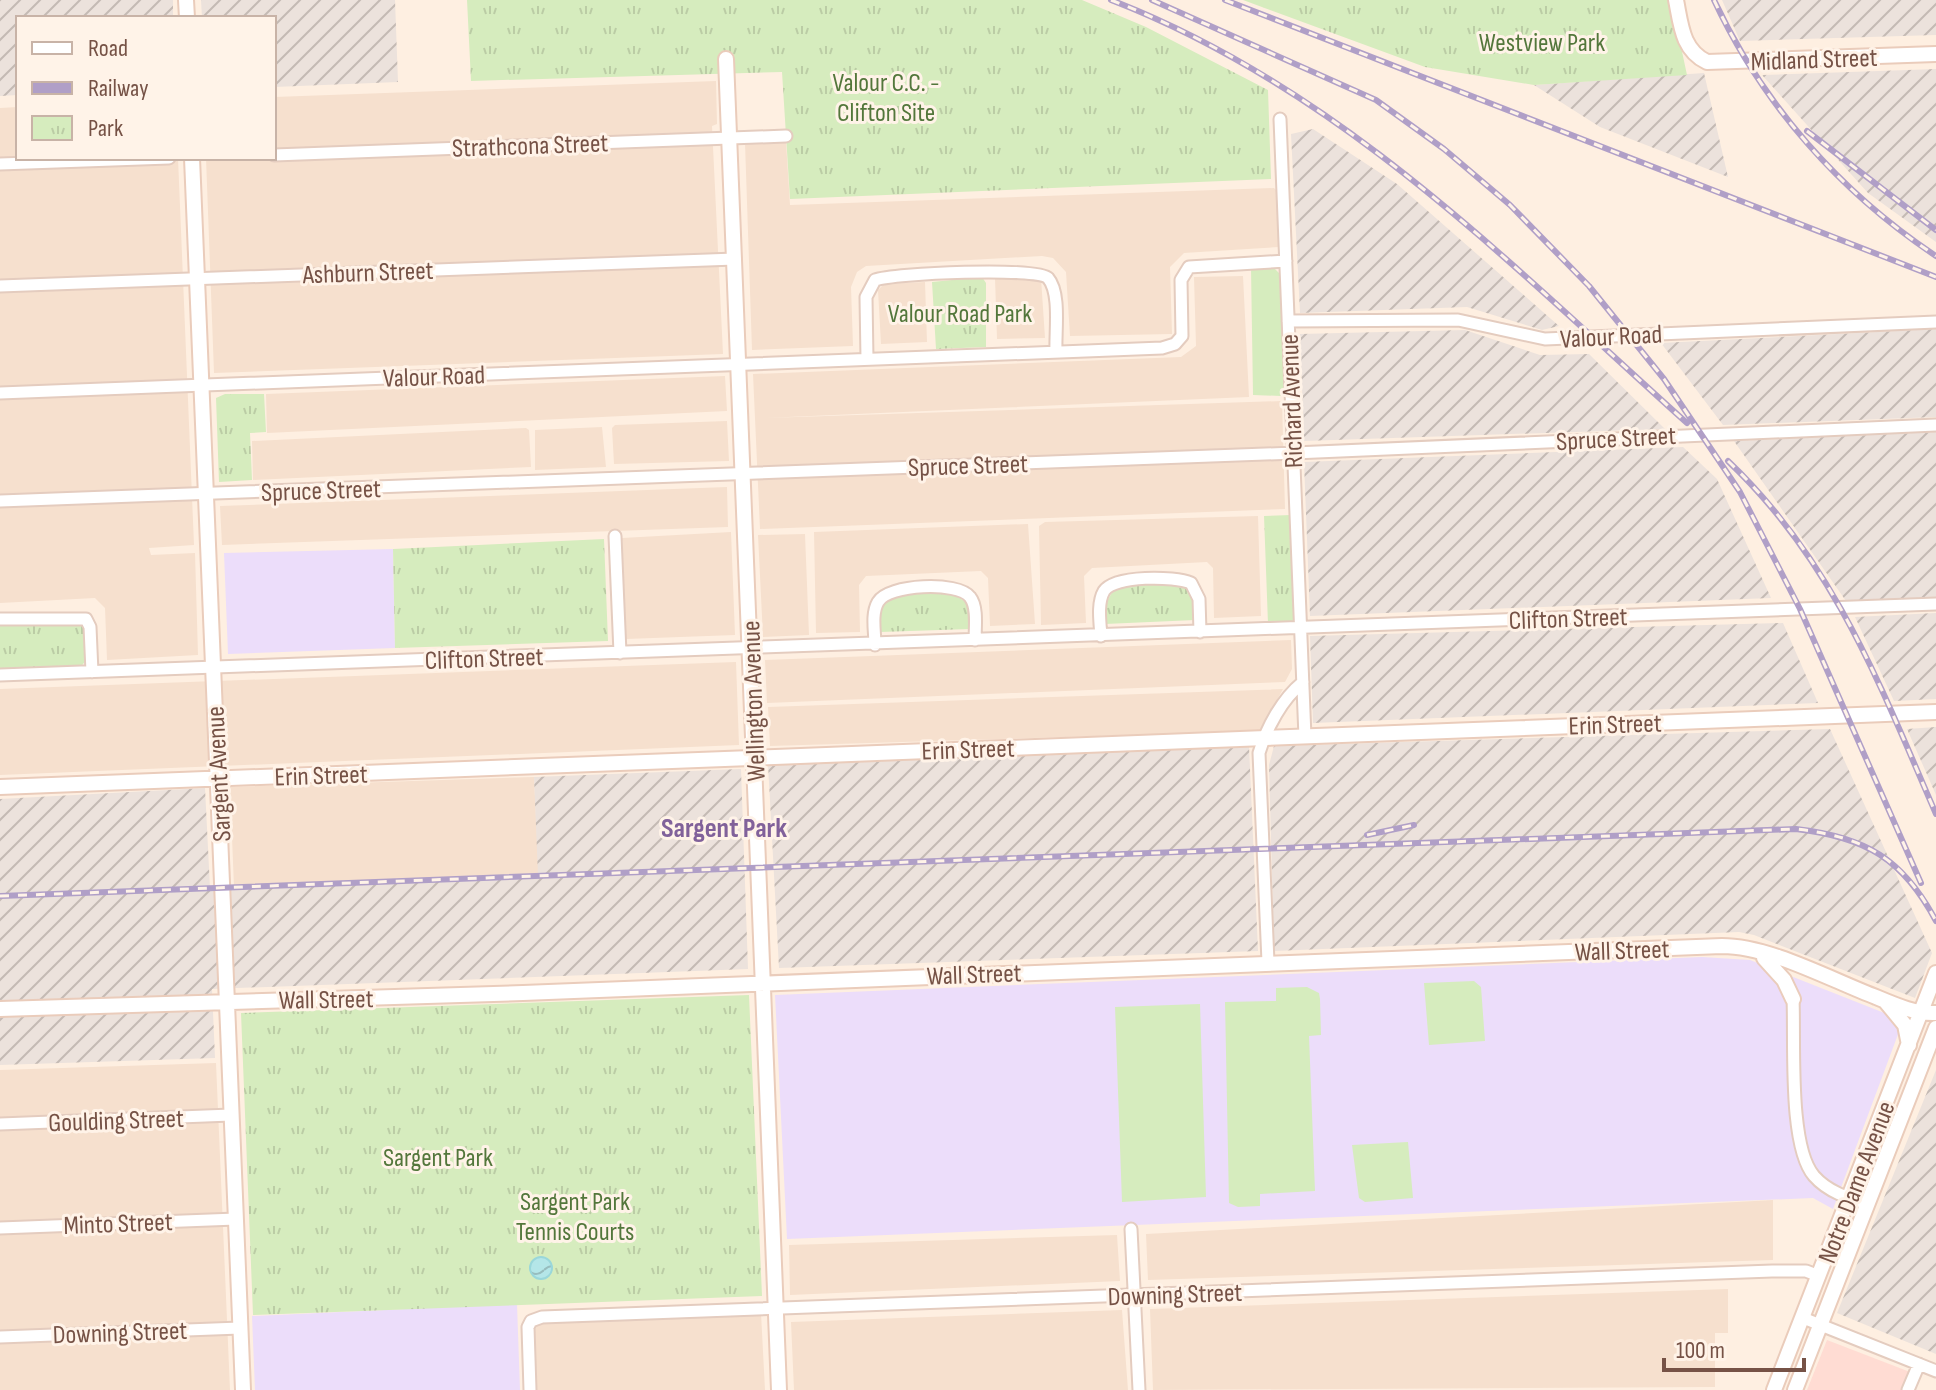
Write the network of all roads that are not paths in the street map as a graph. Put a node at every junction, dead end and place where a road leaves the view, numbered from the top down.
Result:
1 (1676, 0) edge
2 (1936, 54) edge
3 (726, 59) dead end
4 (1280, 119) dead end
5 (786, 136) dead end
6 (730, 138) junction
7 (276, 155) edge
8 (113, 160) edge
9 (192, 160) edge
10 (0, 164) edge
11 (735, 259) junction
12 (1286, 261) junction
13 (198, 278) junction
14 (0, 286) edge
15 (1288, 321) junction
16 (1936, 322) edge
17 (1056, 352) junction
18 (867, 359) junction
19 (740, 363) junction
20 (202, 385) junction
21 (0, 393) edge
22 (1936, 425) edge
23 (1294, 453) junction
24 (744, 473) junction
25 (207, 494) junction
26 (0, 501) edge
27 (615, 536) dead end
28 (1936, 604) edge
29 (0, 619) edge
30 (1300, 629) junction
31 (1200, 632) junction
32 (1101, 636) junction
33 (975, 640) junction
34 (875, 645) junction
35 (751, 650) junction
36 (620, 653) junction
37 (213, 668) junction
38 (92, 672) junction
39 (0, 675) edge
40 (1303, 682) junction
41 (1936, 712) edge
42 (1305, 737) junction
43 (1264, 738) junction
44 (755, 758) junction
45 (218, 779) junction
46 (0, 787) edge
47 (1755, 950) junction
48 (1268, 962) junction
49 (1936, 973) edge
50 (1829, 979) junction
51 (762, 983) junction
52 (1793, 999) junction
53 (227, 1001) junction
54 (1886, 1001) junction
55 (0, 1009) edge
56 (1929, 1013) edge
57 (1936, 1028) edge
58 (1909, 1045) junction
59 (231, 1115) junction
60 (0, 1124) edge
61 (1849, 1198) junction
62 (1868, 1204) junction
63 (236, 1219) junction
64 (0, 1228) edge
65 (1131, 1229) dead end
66 (1819, 1276) junction
67 (1135, 1296) junction
68 (777, 1308) junction
69 (1803, 1318) junction
70 (1821, 1325) junction
71 (240, 1328) junction
72 (0, 1337) edge
73 (1919, 1364) junction
74 (1936, 1371) edge
75 (243, 1390) edge
76 (530, 1390) edge
77 (779, 1390) edge
78 (1139, 1390) edge
79 (1774, 1390) edge
80 (1795, 1390) edge
81 (1908, 1390) edge

1 - 2 main road, Midland Street
3 - 6 main road, Wellington Avenue
4 - 12 street, Richard Avenue
5 - 6 street, Strathcona Street
6 - 7 street, Strathcona Street
6 - 11 main road, Wellington Avenue
8 - 10 street
9 - 13 main road, Sargent Avenue
11 - 13 street, Ashburn Street
11 - 19 main road, Wellington Avenue
12 - 15 street, Richard Avenue
12 - 17 street, Valour Road
13 - 14 street, Ashburn Street
13 - 20 main road, Sargent Avenue
15 - 16 street, Valour Road
15 - 23 street, Richard Avenue
17 - 18 street, Valour Road
17 - 18 street
18 - 19 street, Valour Road
19 - 20 street, Valour Road
19 - 24 main road, Wellington Avenue
20 - 21 street, Valour Road
20 - 25 main road, Sargent Avenue
22 - 23 street, Spruce Street
23 - 24 street, Spruce Street
23 - 30 street, Richard Avenue
24 - 25 street, Spruce Street
24 - 35 main road, Wellington Avenue
25 - 26 street, Spruce Street
25 - 37 main road, Sargent Avenue
27 - 36 street
28 - 30 street, Clifton Street
29 - 38 street
30 - 31 street, Clifton Street
30 - 40 street, Richard Avenue
31 - 32 street, Clifton Street
31 - 32 street
32 - 33 street, Clifton Street
33 - 34 street, Clifton Street
33 - 34 street
34 - 35 street, Clifton Street
35 - 36 street, Clifton Street
35 - 44 main road, Wellington Avenue
36 - 37 street, Clifton Street
37 - 38 street, Clifton Street
37 - 45 main road, Sargent Avenue
38 - 39 street, Clifton Street
40 - 42 street, Richard Avenue
40 - 43 street
41 - 42 main road, Erin Street
42 - 43 main road, Erin Street
43 - 44 main road, Erin Street
43 - 48 street
44 - 45 main road, Erin Street
44 - 51 main road, Wellington Avenue
45 - 46 main road, Erin Street
45 - 53 main road, Sargent Avenue
47 - 48 main road, Wall Street
47 - 50 main road, Wall Street
47 - 52 main road
48 - 51 main road, Wall Street
49 - 56 main road, Notre Dame Avenue
50 - 52 main road
50 - 54 main road, Wall Street
51 - 53 main road, Wall Street
51 - 68 main road, Wellington Avenue
52 - 61 street
53 - 55 main road, Wall Street
53 - 59 main road, Sargent Avenue
54 - 56 main road, Wall Street
54 - 58 main road
56 - 58 main road, Notre Dame Avenue
57 - 62 main road, Notre Dame Avenue
58 - 61 main road, Notre Dame Avenue
59 - 60 street, Goulding Street
59 - 63 main road, Sargent Avenue
61 - 62 street
61 - 66 main road, Notre Dame Avenue
62 - 70 main road, Notre Dame Avenue
63 - 64 street, Minto Street
63 - 71 main road, Sargent Avenue
65 - 67 street
66 - 67 street, Downing Street
66 - 69 main road, Notre Dame Avenue
67 - 68 street, Downing Street
67 - 78 street
68 - 76 street, Downing Street
68 - 77 main road, Wellington Avenue
69 - 70 street
69 - 79 main road, Notre Dame Avenue
70 - 73 street
70 - 80 main road, Notre Dame Avenue
71 - 72 street, Downing Street
71 - 75 main road, Sargent Avenue
73 - 74 street
73 - 81 street

